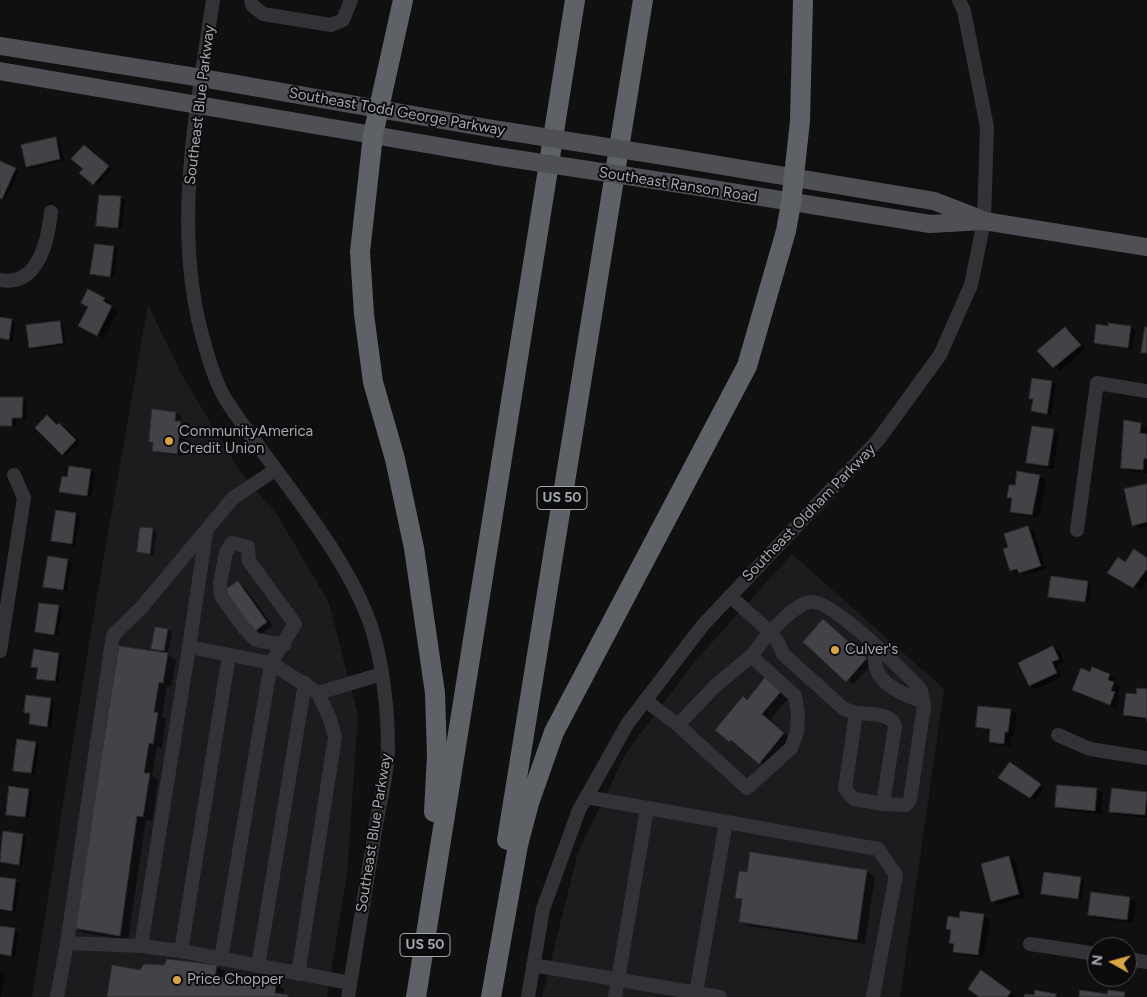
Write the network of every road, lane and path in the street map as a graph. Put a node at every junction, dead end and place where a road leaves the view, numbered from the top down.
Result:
1 (214, 0) edge
2 (251, 0) edge
3 (351, 0) edge
4 (403, 0) edge
5 (574, 0) edge
6 (643, 0) edge
7 (803, 0) edge
8 (959, 0) edge
9 (0, 46) edge
10 (0, 71) edge
11 (202, 78) junction
12 (198, 104) junction
13 (378, 109) junction
14 (373, 135) junction
15 (794, 177) junction
16 (791, 203) junction
17 (51, 212) dead end
18 (984, 221) junction
19 (1147, 247) edge
20 (0, 280) edge
21 (1147, 391) edge
22 (275, 470) junction
23 (14, 474) dead end
24 (1077, 530) dead end
25 (206, 533) junction
26 (730, 596) junction
27 (770, 632) junction
28 (284, 645) junction
29 (189, 647) junction
30 (876, 648) junction
31 (0, 651) edge
32 (229, 655) junction
33 (751, 656) junction
34 (271, 663) junction
35 (382, 674) junction
36 (305, 683) junction
37 (318, 693) junction
38 (645, 700) junction
39 (923, 702) junction
40 (856, 713) junction
41 (678, 725) junction
42 (1058, 735) dead end
43 (1147, 758) edge
44 (586, 797) junction
45 (883, 804) junction
46 (648, 809) junction
47 (726, 822) junction
48 (434, 893) junction
49 (67, 943) junction
50 (1030, 944) dead end
51 (142, 946) junction
52 (181, 951) junction
53 (1087, 953) edge
54 (221, 959) junction
55 (533, 965) junction
56 (258, 966) junction
57 (298, 974) junction
58 (617, 980) junction
59 (350, 990) edge
60 (655, 992) edge
61 (696, 993) junction
62 (57, 997) edge
63 (416, 997) edge
64 (482, 997) edge
65 (491, 997) edge
66 (528, 997) edge
67 (615, 997) edge
68 (720, 997) edge
69 (874, 997) edge

1 - 11 street, Southeast Blue Parkway
2 - 3 street
4 - 13 highway
5 - 48 highway, US 50
6 - 64 highway, US 50
7 - 15 highway
8 - 18 street, Southeast Oldham Parkway
9 - 11 main road, Southeast Todd George Parkway
10 - 12 main road, Southeast Todd George Parkway
11 - 12 street, Southeast Blue Parkway
11 - 13 main road, Southeast Todd George Parkway
12 - 14 main road, Southeast Todd George Parkway
12 - 22 street, Southeast Blue Parkway
13 - 14 highway
13 - 15 main road, Southeast Todd George Parkway, bridge
14 - 16 main road, Southeast Ranson Road, bridge
14 - 48 highway
15 - 16 highway
15 - 18 main road, Southeast Ranson Road
16 - 18 main road, Southeast Ranson Road
16 - 65 highway
17 - 20 street
18 - 19 main road, Southeast Ranson Road
18 - 26 street, Southeast Oldham Parkway
21 - 24 street
22 - 25 street
22 - 35 street, Southeast Blue Parkway
23 - 31 street
25 - 29 street
25 - 49 street
26 - 27 street
26 - 38 street, Southeast Oldham Parkway
27 - 30 street
27 - 33 street
27 - 40 street
28 - 28 street
28 - 34 street
29 - 32 street
29 - 51 street
30 - 39 street
30 - 39 street
32 - 34 street
32 - 52 street
33 - 41 street
33 - 41 street
34 - 36 street
34 - 54 street
35 - 37 street
35 - 59 street, Southeast Blue Parkway
36 - 37 street
36 - 56 street
37 - 57 street
38 - 41 street
38 - 44 street, Southeast Oldham Parkway
39 - 45 street
40 - 45 street
40 - 45 street
42 - 43 street
44 - 46 street
44 - 55 street, Southeast Oldham Parkway
46 - 47 street
46 - 58 street
47 - 61 street
47 - 69 street
48 - 63 highway, US 50
49 - 51 street
49 - 62 street
50 - 53 street
51 - 52 street
52 - 54 street
54 - 56 street
55 - 58 street
55 - 66 street, Southeast Oldham Parkway
56 - 57 street
57 - 59 street
58 - 60 street
58 - 67 street
60 - 61 street
61 - 68 street

